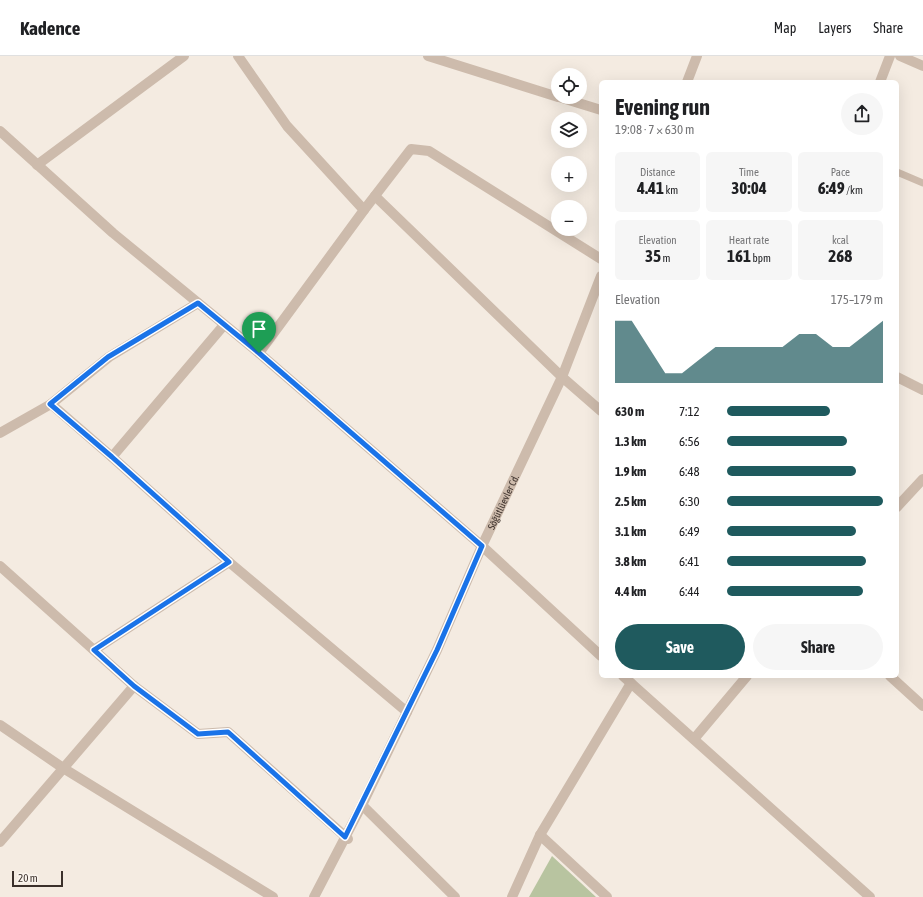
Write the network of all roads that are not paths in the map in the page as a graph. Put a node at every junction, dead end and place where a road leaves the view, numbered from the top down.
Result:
1 (184, 56) edge
2 (238, 56) edge
3 (428, 56) edge
4 (697, 56) edge
5 (890, 56) edge
6 (900, 56) edge
7 (923, 66) edge
8 (687, 80) edge
9 (881, 80) edge
10 (551, 95) edge
11 (581, 104) edge
12 (599, 109) edge
13 (0, 131) edge
14 (37, 165) junction
15 (899, 173) edge
16 (923, 183) edge
17 (375, 196) junction
18 (364, 210) junction
19 (599, 258) edge
20 (599, 281) edge
21 (198, 303) junction
22 (224, 325) junction
23 (259, 353) junction
24 (562, 377) junction
25 (899, 378) edge
26 (923, 390) edge
27 (50, 404) junction
28 (599, 409) edge
29 (0, 433) edge
30 (112, 457) junction
31 (923, 479) edge
32 (899, 505) edge
33 (482, 546) junction
34 (229, 562) junction
35 (2, 571) edge
36 (94, 650) junction
37 (599, 654) edge
38 (625, 678) edge
39 (745, 678) edge
40 (892, 678) edge
41 (631, 683) junction
42 (134, 686) junction
43 (923, 706) edge
44 (407, 712) junction
45 (0, 725) edge
46 (694, 739) junction
47 (63, 768) junction
48 (362, 805) junction
49 (540, 835) junction
50 (347, 838) junction
51 (0, 842) edge
52 (274, 897) edge
53 (314, 897) edge
54 (455, 897) edge
55 (512, 897) edge
56 (607, 897) edge
57 (870, 897) edge

1 - 14 street
2 - 18 street
3 - 10 street
4 - 8 street
5 - 9 street
6 - 7 street
11 - 12 street
13 - 14 street
14 - 21 street
15 - 16 lane
17 - 18 street
17 - 19 street
17 - 24 street
18 - 23 street
20 - 24 street, Söğütlüevler Cd.
21 - 22 street
21 - 27 street
22 - 23 street
22 - 30 street
23 - 33 street
24 - 28 street
24 - 33 street, Söğütlüevler Cd.
25 - 26 street
27 - 29 street
27 - 30 street
30 - 34 street
31 - 32 street
33 - 37 street
33 - 44 street, Söğütlüevler Cd.
34 - 36 street
34 - 44 street
35 - 36 street
36 - 42 street
38 - 41 street
39 - 46 street
40 - 43 street
41 - 46 street
41 - 49 street
42 - 47 street
42 - 50 street
44 - 48 street, Söğütlüevler Cd.
45 - 47 street
46 - 57 street
47 - 51 street
47 - 52 street
48 - 50 street, Söğütlüevler Cd.
48 - 54 street
49 - 55 street
49 - 56 street
50 - 53 street, Söğütlüevler Cd.

